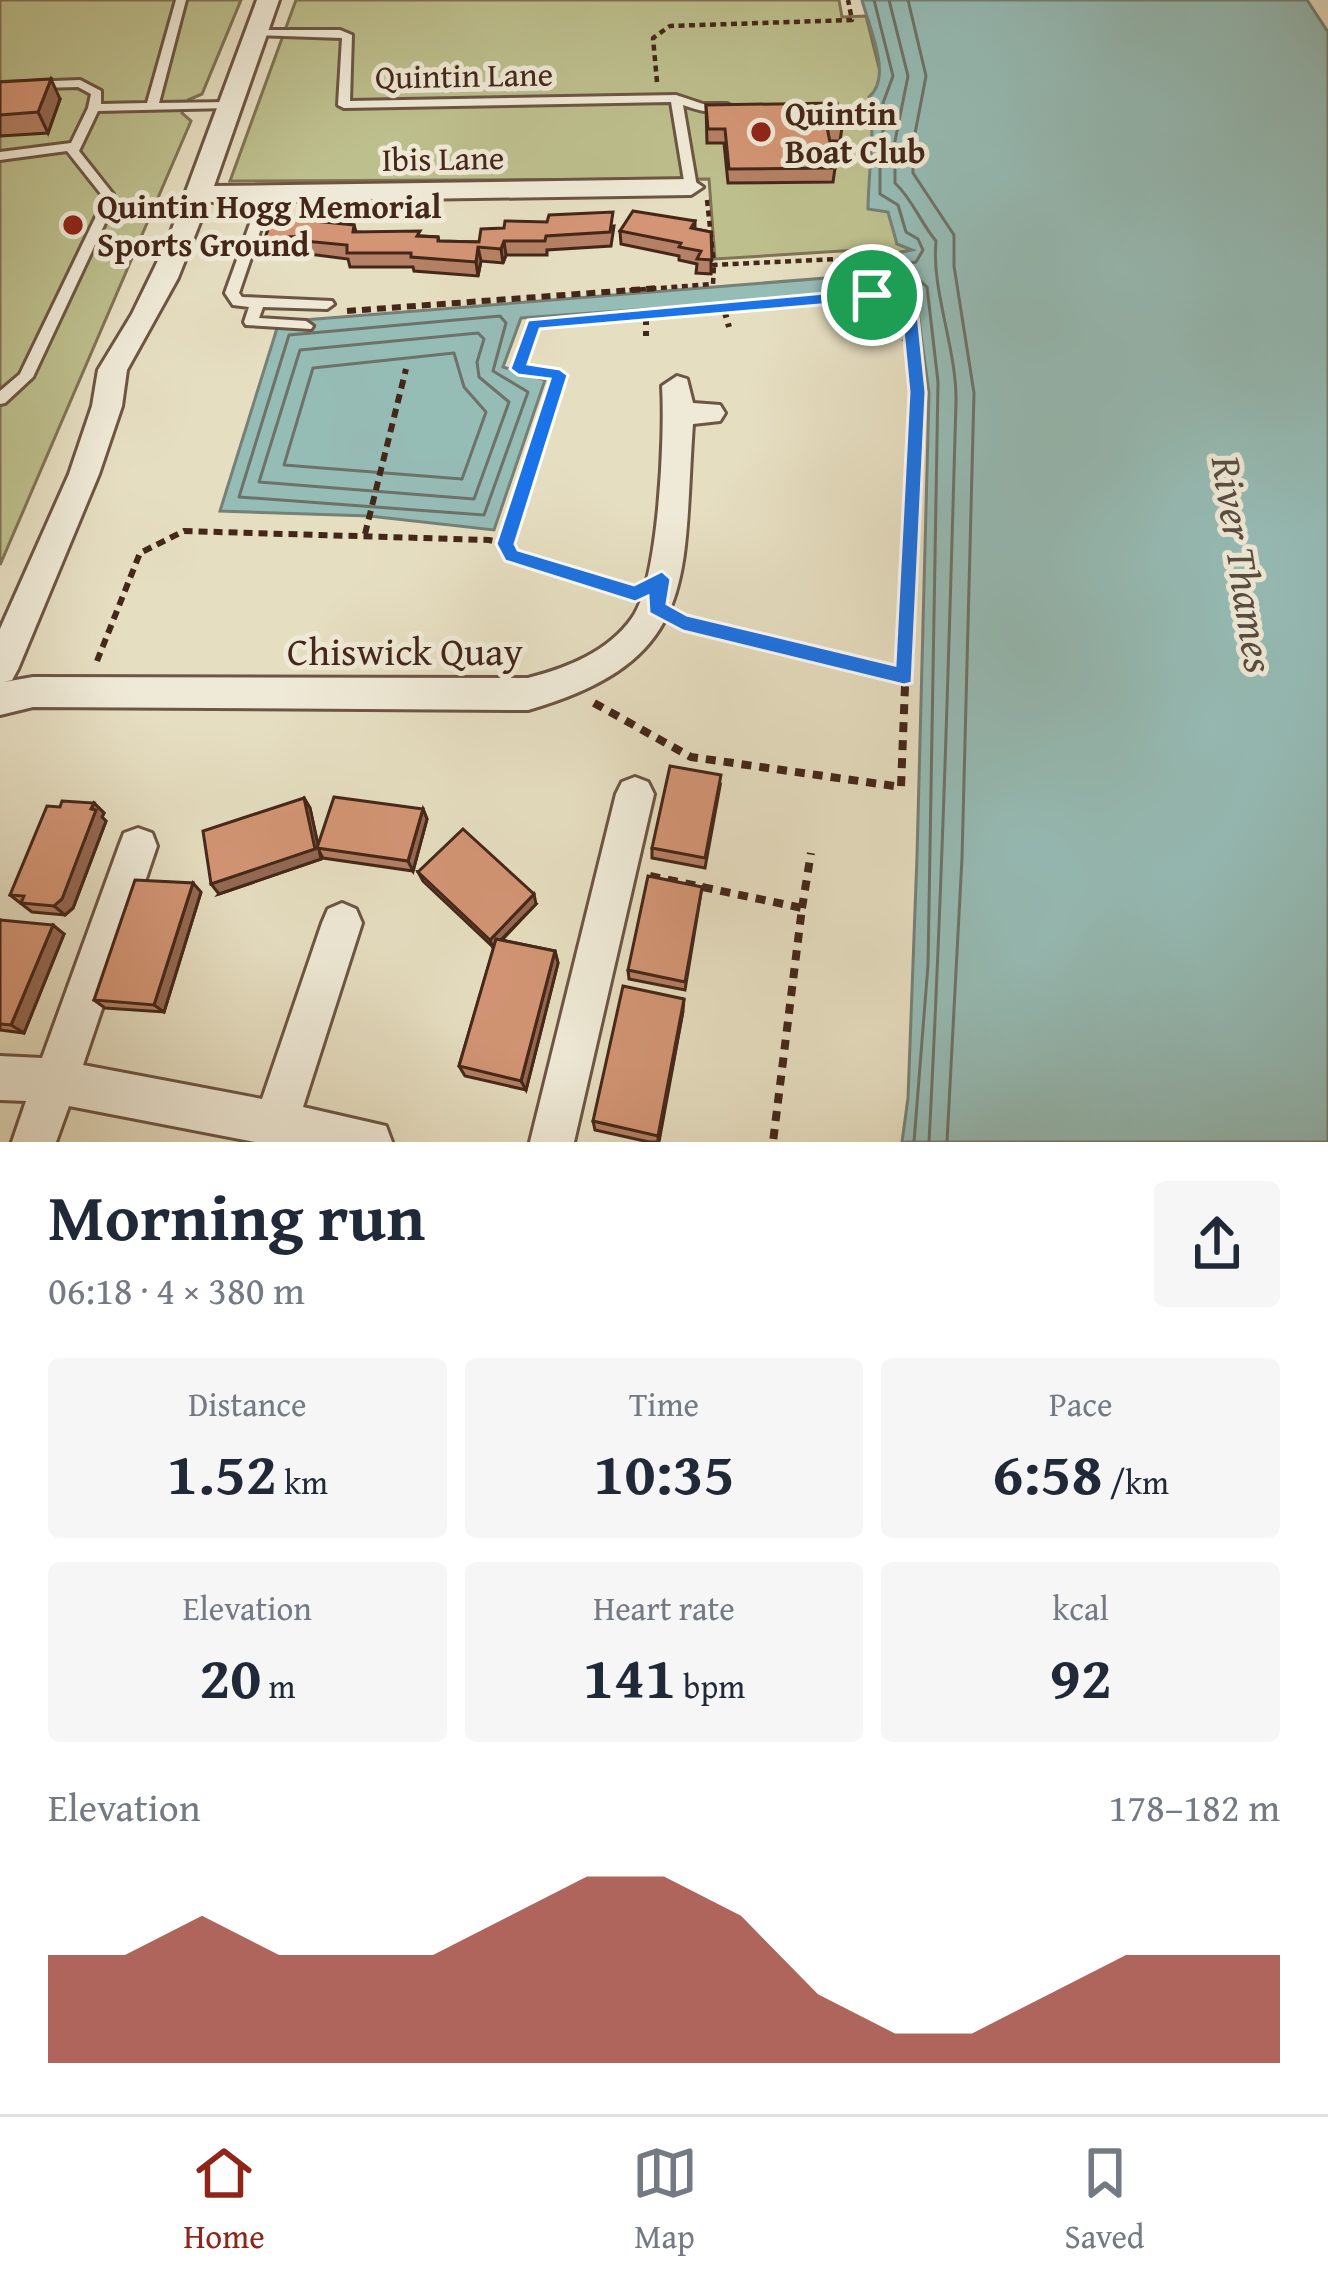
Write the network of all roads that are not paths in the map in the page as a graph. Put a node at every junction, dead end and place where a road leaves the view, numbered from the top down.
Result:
1 (181, 0) edge
2 (268, 0) edge
3 (255, 33) junction
4 (0, 86) edge
5 (676, 98) junction
6 (229, 105) junction
7 (152, 106) junction
8 (743, 106) edge
9 (94, 108) junction
10 (75, 146) junction
11 (0, 156) edge
12 (691, 188) joint
13 (267, 193) junction
14 (196, 194) junction
15 (256, 302) junction
16 (328, 304) road end
17 (306, 326) dead end
18 (0, 399) edge
19 (689, 404) dead end
20 (0, 669) edge
21 (0, 699) edge
22 (635, 794) dead end
23 (138, 846) dead end
24 (342, 923) dead end
25 (0, 1078) edge
26 (54, 1082) junction
27 (276, 1123) junction
28 (34, 1142) edge
29 (370, 1142) edge
30 (553, 1142) edge

1 - 7 lane
2 - 3 street
3 - 5 lane, Quintin Lane
3 - 6 street
4 - 9 lane
5 - 8 lane, Quintin Lane
5 - 12 lane
6 - 7 lane
6 - 14 street
7 - 9 lane
9 - 10 lane
10 - 11 lane
10 - 18 lane
12 - 13 street, Ibis Lane
13 - 14 street, Ibis Lane
13 - 15 lane
14 - 20 street
15 - 16 lane
15 - 17 lane
19 - 21 street, Chiswick Quay
22 - 30 street
23 - 26 street
24 - 27 street
25 - 26 street
26 - 27 street
26 - 28 street
27 - 29 street

